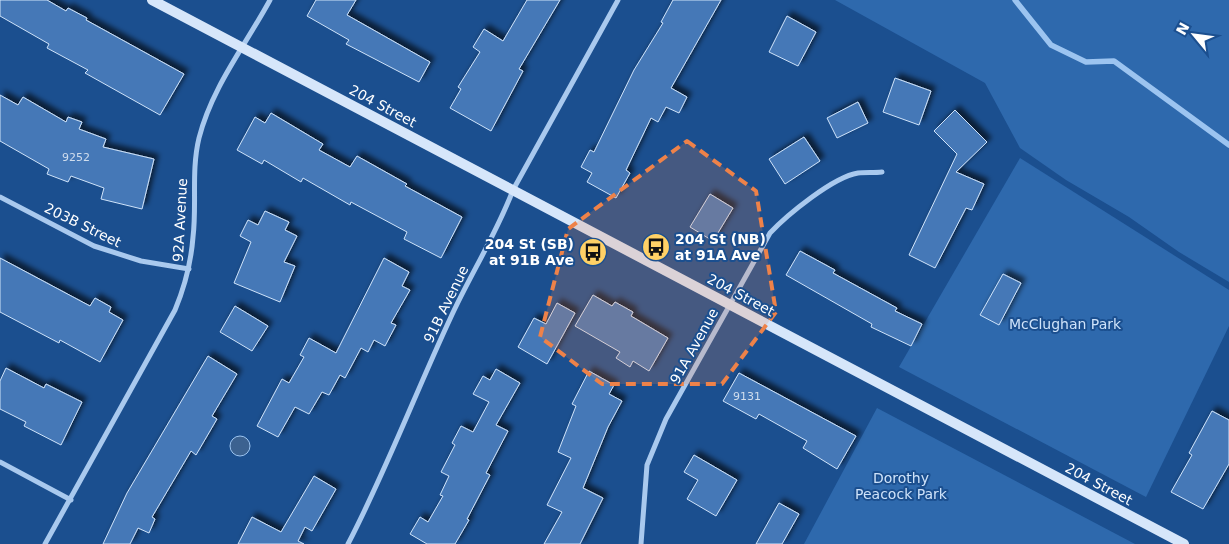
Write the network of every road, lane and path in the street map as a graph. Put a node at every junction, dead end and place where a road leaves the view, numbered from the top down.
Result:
1 (152, 0) edge
2 (270, 0) edge
3 (618, 0) edge
4 (242, 47) junction
5 (882, 172) dead end
6 (513, 190) junction
7 (0, 197) edge
8 (189, 269) junction
9 (730, 304) junction
10 (0, 462) edge
11 (71, 500) junction
12 (45, 544) edge
13 (348, 544) edge
14 (641, 544) edge
15 (1184, 544) edge

1 - 4 street, 204 Street
2 - 4 street, 92A Avenue
3 - 6 street, 91B Avenue
4 - 6 street, 204 Street
4 - 8 street, 92A Avenue
5 - 9 street, 91A Avenue
6 - 9 street, 204 Street
6 - 13 street, 91B Avenue
7 - 8 street, 203B Street
8 - 11 street, 92A Avenue
9 - 14 street, 91A Avenue
9 - 15 street, 204 Street
10 - 11 street
11 - 12 street, 92A Avenue

